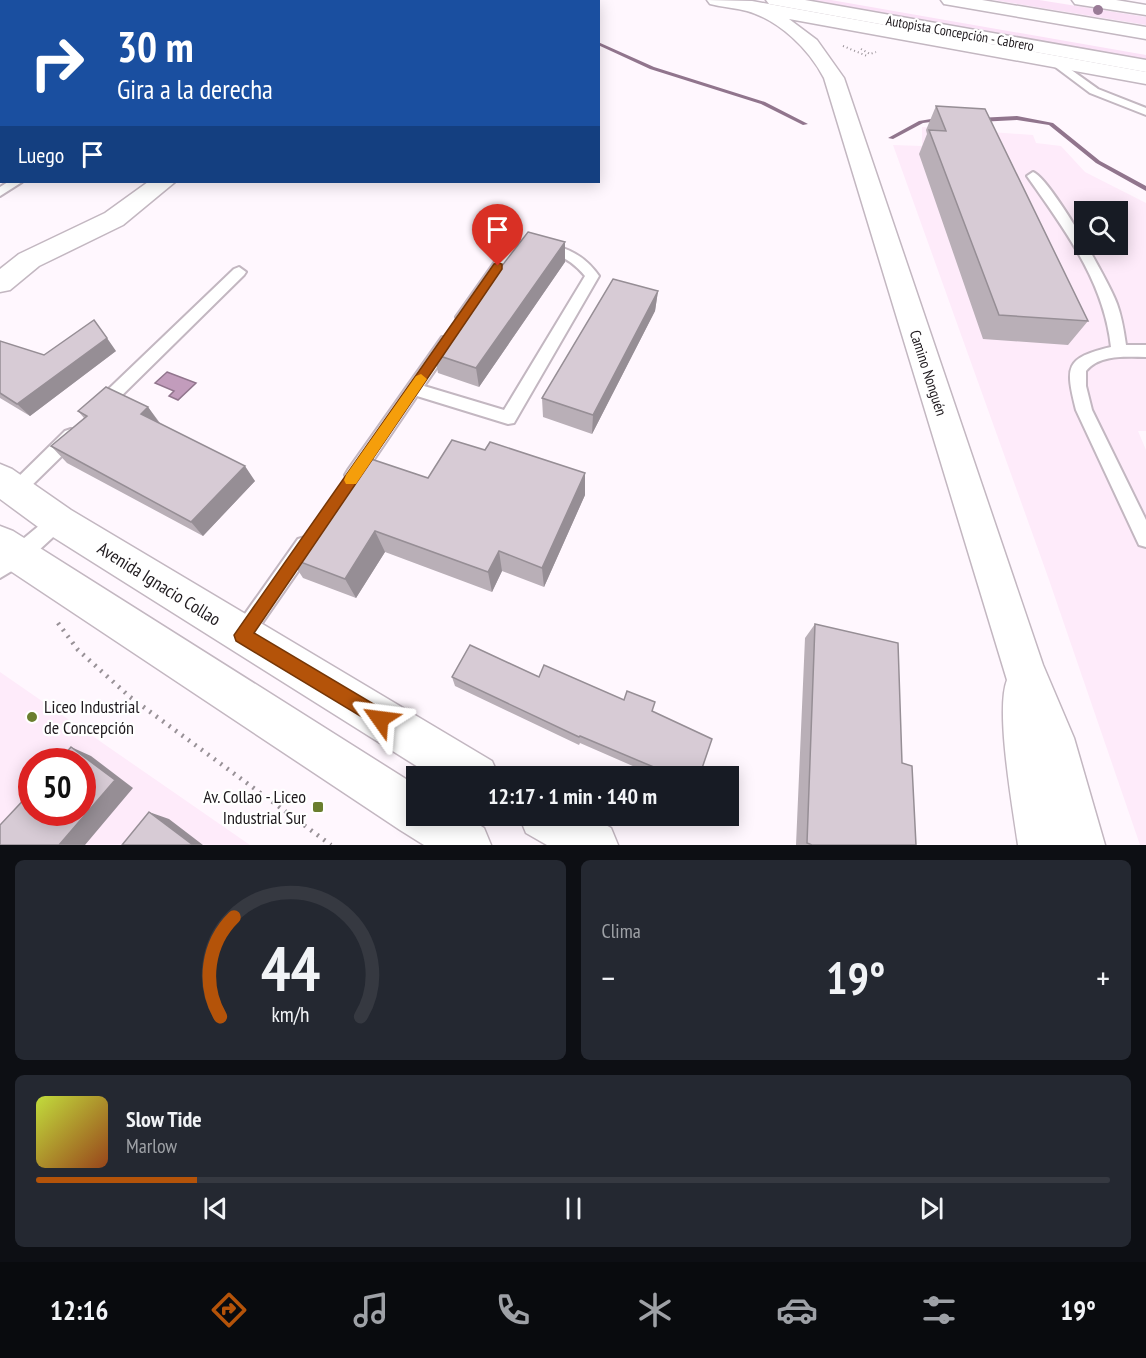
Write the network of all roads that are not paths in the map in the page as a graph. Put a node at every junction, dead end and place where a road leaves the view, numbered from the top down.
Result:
1 (716, 0) edge
2 (775, 0) edge
3 (866, 0) edge
4 (950, 0) edge
5 (1081, 0) edge
6 (752, 6) junction
7 (1146, 10) edge
8 (1146, 33) edge
9 (903, 34) junction
10 (1146, 48) edge
11 (847, 58) junction
12 (1053, 61) junction
13 (1146, 66) edge
14 (1146, 78) edge
15 (1146, 112) edge
16 (1033, 176) dead end
17 (14, 183) edge
18 (162, 183) edge
19 (0, 192) edge
20 (66, 242) junction
21 (0, 264) edge
22 (239, 272) dead end
23 (0, 283) edge
24 (1119, 351) junction
25 (1146, 351) edge
26 (414, 389) junction
27 (8, 484) edge
28 (345, 488) edge
29 (58, 521) junction
30 (313, 534) edge
31 (1146, 539) edge
32 (6, 556) edge
33 (242, 635) junction
34 (1023, 668) junction
35 (458, 766) edge
36 (406, 806) edge
37 (438, 826) edge
38 (561, 826) edge
39 (467, 845) edge
40 (594, 845) edge
41 (1041, 845) edge
42 (1081, 845) edge

1 - 6 main road
2 - 13 main road, Autopista Concepción - Cabrero
3 - 10 main road, Autopista Concepción - Cabrero
4 - 8 main road
5 - 7 main road
6 - 9 main road
6 - 11 main road, Camino Nonguén
9 - 11 main road
9 - 12 main road
11 - 34 main road, Camino Nonguén
12 - 14 main road
12 - 15 lane
16 - 24 lane
17 - 19 lane
18 - 20 main road
20 - 21 main road
20 - 23 main road
22 - 27 lane
24 - 25 lane
24 - 31 lane
26 - 26 lane
26 - 28 lane
27 - 29 main road, Avenida Ignacio Collao
29 - 32 lane
29 - 33 main road, Avenida Ignacio Collao
30 - 33 lane
32 - 36 main road
33 - 35 main road, Avenida Ignacio Collao
34 - 41 main road, Camino Nonguén
34 - 42 main road, Camino Nonguén
37 - 39 main road
38 - 40 main road

